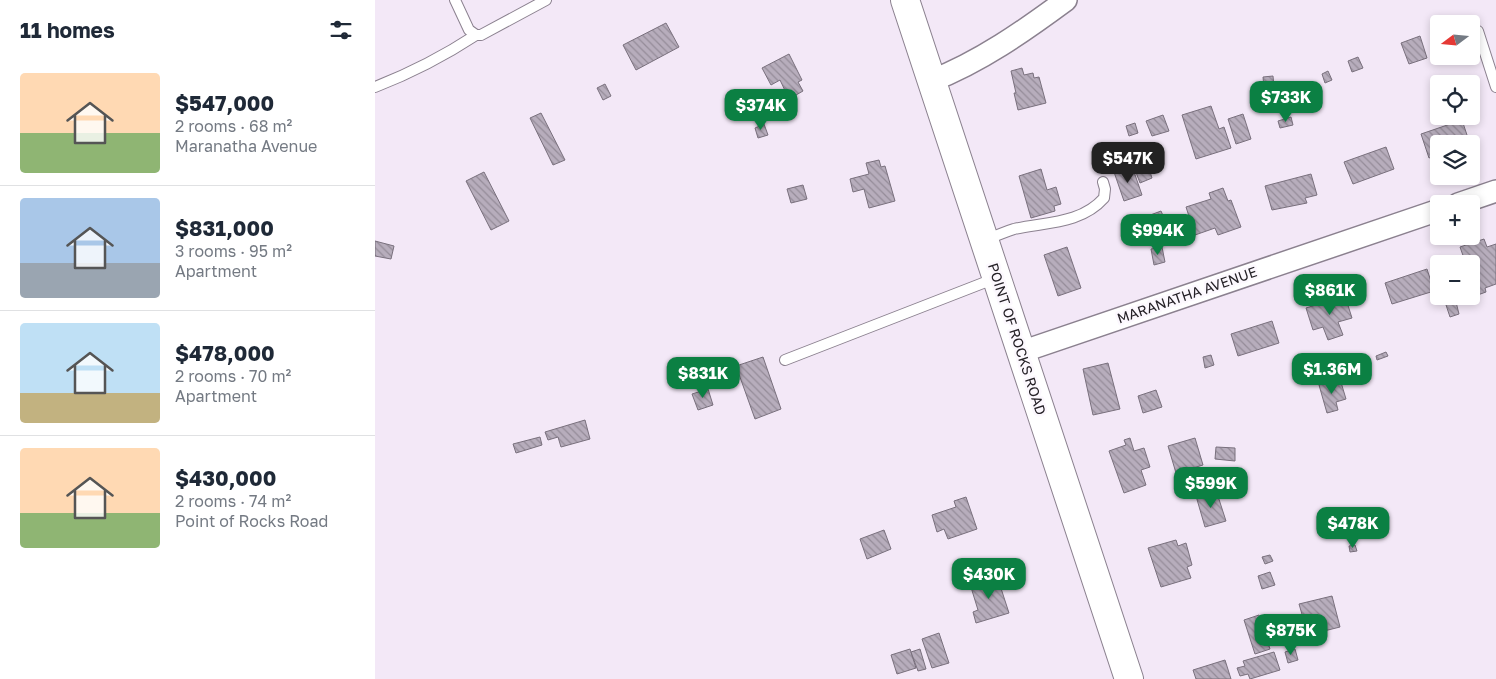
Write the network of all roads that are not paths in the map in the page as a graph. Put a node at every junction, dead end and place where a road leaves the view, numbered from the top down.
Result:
1 (455, 0) edge
2 (546, 0) edge
3 (905, 0) edge
4 (1066, 0) edge
5 (476, 35) junction
6 (1480, 40) edge
7 (931, 81) junction
8 (375, 87) edge
9 (1496, 87) edge
10 (1103, 182) dead end
11 (1496, 191) edge
12 (1480, 196) edge
13 (1430, 213) edge
14 (984, 240) junction
15 (997, 278) junction
16 (1021, 352) junction
17 (785, 360) dead end
18 (1129, 679) edge

1 - 5 lane
2 - 5 lane
3 - 7 street, POINT OF ROCKS ROAD
4 - 7 street
5 - 8 lane
6 - 9 lane
7 - 14 street, POINT OF ROCKS ROAD
10 - 14 lane
11 - 12 street
13 - 16 street, MARANATHA AVENUE
14 - 15 street, POINT OF ROCKS ROAD
15 - 16 street, POINT OF ROCKS ROAD
15 - 17 lane
16 - 18 street, POINT OF ROCKS ROAD

